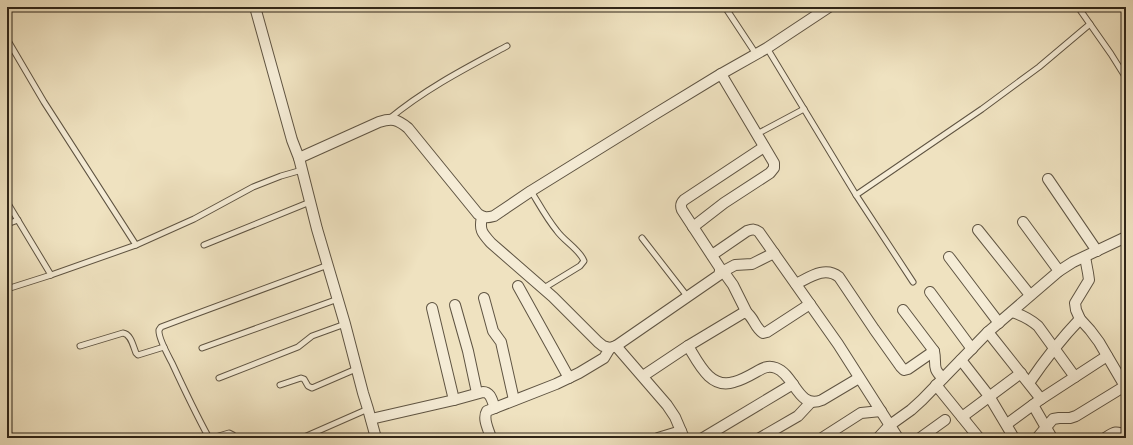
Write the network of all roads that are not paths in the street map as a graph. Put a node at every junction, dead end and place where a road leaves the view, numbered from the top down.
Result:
1 (255, 7) edge
2 (725, 7) edge
3 (829, 7) edge
4 (1078, 7) edge
5 (1090, 24) junction
6 (7, 38) edge
7 (507, 46) dead end
8 (767, 48) junction
9 (756, 54) junction
10 (721, 74) junction
11 (1126, 78) edge
12 (804, 109) junction
13 (388, 119) junction
14 (757, 134) junction
15 (764, 147) junction
16 (299, 158) junction
17 (302, 170) junction
18 (1048, 179) dead end
19 (531, 191) junction
20 (856, 195) junction
21 (7, 202) edge
22 (310, 202) junction
23 (482, 216) junction
24 (18, 220) junction
25 (1023, 222) dead end
26 (7, 224) edge
27 (693, 227) junction
28 (978, 230) dead end
29 (1126, 237) edge
30 (642, 238) dead end
31 (136, 244) junction
32 (204, 245) dead end
33 (1097, 251) junction
34 (774, 253) junction
35 (712, 255) junction
36 (949, 257) dead end
37 (1085, 257) junction
38 (328, 265) junction
39 (1059, 271) junction
40 (721, 272) junction
41 (51, 275) junction
42 (913, 282) dead end
43 (796, 284) junction
44 (518, 286) dead end
45 (544, 288) junction
46 (7, 289) edge
47 (930, 292) dead end
48 (1030, 295) junction
49 (687, 296) junction
50 (484, 298) dead end
51 (338, 299) junction
52 (810, 304) junction
53 (455, 305) dead end
54 (432, 308) dead end
55 (903, 310) dead end
56 (1012, 312) junction
57 (747, 313) junction
58 (1080, 319) junction
59 (999, 323) junction
60 (345, 324) junction
61 (988, 332) junction
62 (80, 346) dead end
63 (688, 346) junction
64 (164, 347) junction
65 (613, 347) junction
66 (202, 348) dead end
67 (1054, 348) junction
68 (972, 349) junction
69 (934, 351) junction
70 (1107, 356) junction
71 (961, 360) junction
72 (356, 369) junction
73 (1021, 374) junction
74 (643, 376) junction
75 (1075, 377) junction
76 (220, 378) dead end
77 (569, 378) junction
78 (859, 378) junction
79 (939, 381) junction
80 (1029, 383) junction
81 (794, 384) junction
82 (280, 385) dead end
83 (1125, 387) edge
84 (477, 393) junction
85 (990, 396) junction
86 (454, 400) junction
87 (514, 400) junction
88 (811, 402) junction
89 (1037, 402) junction
90 (495, 408) junction
91 (881, 411) junction
92 (370, 414) junction
93 (962, 417) junction
94 (945, 420) dead end
95 (1006, 424) junction
96 (890, 425) junction
97 (1046, 428) junction
98 (682, 434) edge
99 (1126, 436) edge
100 (210, 438) edge
101 (234, 438) edge
102 (302, 438) edge
103 (376, 438) edge
104 (491, 438) edge
105 (658, 438) edge
106 (703, 438) edge
107 (760, 438) edge
108 (822, 438) edge
109 (878, 438) edge
110 (898, 438) edge
111 (920, 438) edge
112 (979, 438) edge
113 (1014, 438) edge
114 (1037, 438) edge
115 (1052, 438) edge
116 (1105, 438) edge

1 - 16 street
2 - 9 lane
3 - 8 street
4 - 5 lane
5 - 11 lane
5 - 20 lane
6 - 31 lane
7 - 13 lane
8 - 9 street
8 - 12 lane
9 - 10 street
10 - 14 street
10 - 19 street
12 - 14 lane
12 - 20 lane
13 - 16 street
13 - 23 street
14 - 15 street
15 - 27 street
15 - 27 street
16 - 17 street
17 - 22 street
17 - 31 lane
18 - 33 street
19 - 23 street
19 - 45 lane
20 - 42 lane
21 - 24 lane
22 - 32 lane
22 - 38 street
23 - 45 street
24 - 26 lane
24 - 41 lane
25 - 39 street
27 - 35 street
28 - 48 street
29 - 33 street
30 - 49 lane
31 - 41 lane
33 - 37 street
34 - 35 street
34 - 40 street
34 - 43 street
35 - 40 street
36 - 59 street
37 - 39 street
37 - 58 street
38 - 51 street
38 - 64 lane
39 - 48 street
40 - 49 street
40 - 57 street
41 - 46 lane
43 - 52 street
43 - 69 street
44 - 77 street
45 - 65 street
47 - 68 street
48 - 56 street
49 - 65 street
50 - 87 street
51 - 60 street
51 - 66 lane
52 - 57 street
52 - 78 street
53 - 84 street
54 - 86 street
55 - 69 street
56 - 59 street
56 - 67 street
57 - 63 street
58 - 67 street
58 - 70 street
59 - 61 street
60 - 72 street
60 - 76 lane
61 - 68 street
61 - 73 street
62 - 64 lane
63 - 74 street
63 - 81 street
64 - 100 lane
65 - 74 street
65 - 77 street
67 - 75 street
67 - 80 street
68 - 71 street
69 - 79 street
70 - 75 street
70 - 83 street
71 - 79 street
71 - 85 street
72 - 82 lane
72 - 92 street
73 - 80 street
73 - 85 street
74 - 98 street
75 - 89 street
77 - 87 street
78 - 88 street
78 - 91 street
79 - 93 street
79 - 96 street
80 - 89 street
81 - 88 street
81 - 106 street
83 - 97 street
84 - 86 street
84 - 90 street
85 - 93 street
85 - 95 street
86 - 92 street
87 - 90 street
88 - 107 street
89 - 95 street
89 - 97 street
90 - 104 street
91 - 96 street
91 - 108 street
92 - 102 lane
92 - 103 street
93 - 112 street
94 - 111 street
95 - 113 street
96 - 109 street
96 - 110 street
97 - 114 street
97 - 115 street
98 - 105 street
99 - 116 street
100 - 101 lane

